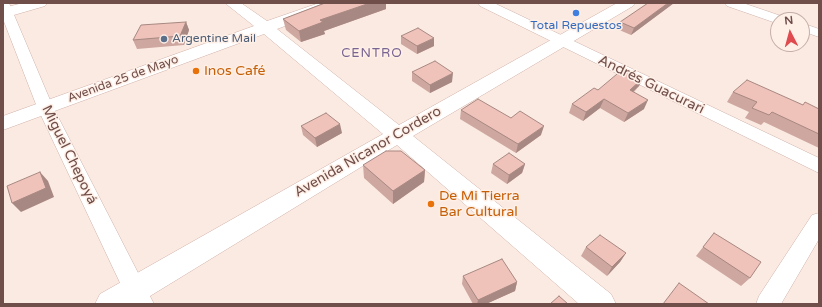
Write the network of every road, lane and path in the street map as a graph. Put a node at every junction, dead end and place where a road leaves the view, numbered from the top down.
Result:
1 (40, 3) edge
2 (232, 3) edge
3 (333, 3) edge
4 (484, 3) edge
5 (628, 3) edge
6 (731, 3) edge
7 (5, 7) edge
8 (770, 17) edge
9 (265, 27) junction
10 (560, 40) junction
11 (44, 107) junction
12 (3, 123) edge
13 (398, 135) junction
14 (819, 166) edge
15 (819, 221) edge
16 (138, 297) edge
17 (110, 304) edge
18 (602, 304) edge
19 (768, 304) edge

1 - 7 main road
2 - 9 main road
3 - 9 main road, Avenida 25 de Mayo
4 - 10 street, Andrés Guacurari
5 - 10 main road, Avenida Nicanor Cordero
6 - 8 street
7 - 11 street, Miguel Chepoyá
9 - 11 main road, Avenida 25 de Mayo
9 - 13 main road
10 - 13 main road, Avenida Nicanor Cordero
10 - 14 street, Andrés Guacurari
11 - 12 main road, Avenida 25 de Mayo
11 - 16 street, Miguel Chepoyá
13 - 16 main road, Avenida Nicanor Cordero
13 - 18 main road
15 - 19 street
16 - 17 main road, Avenida Nicanor Cordero

